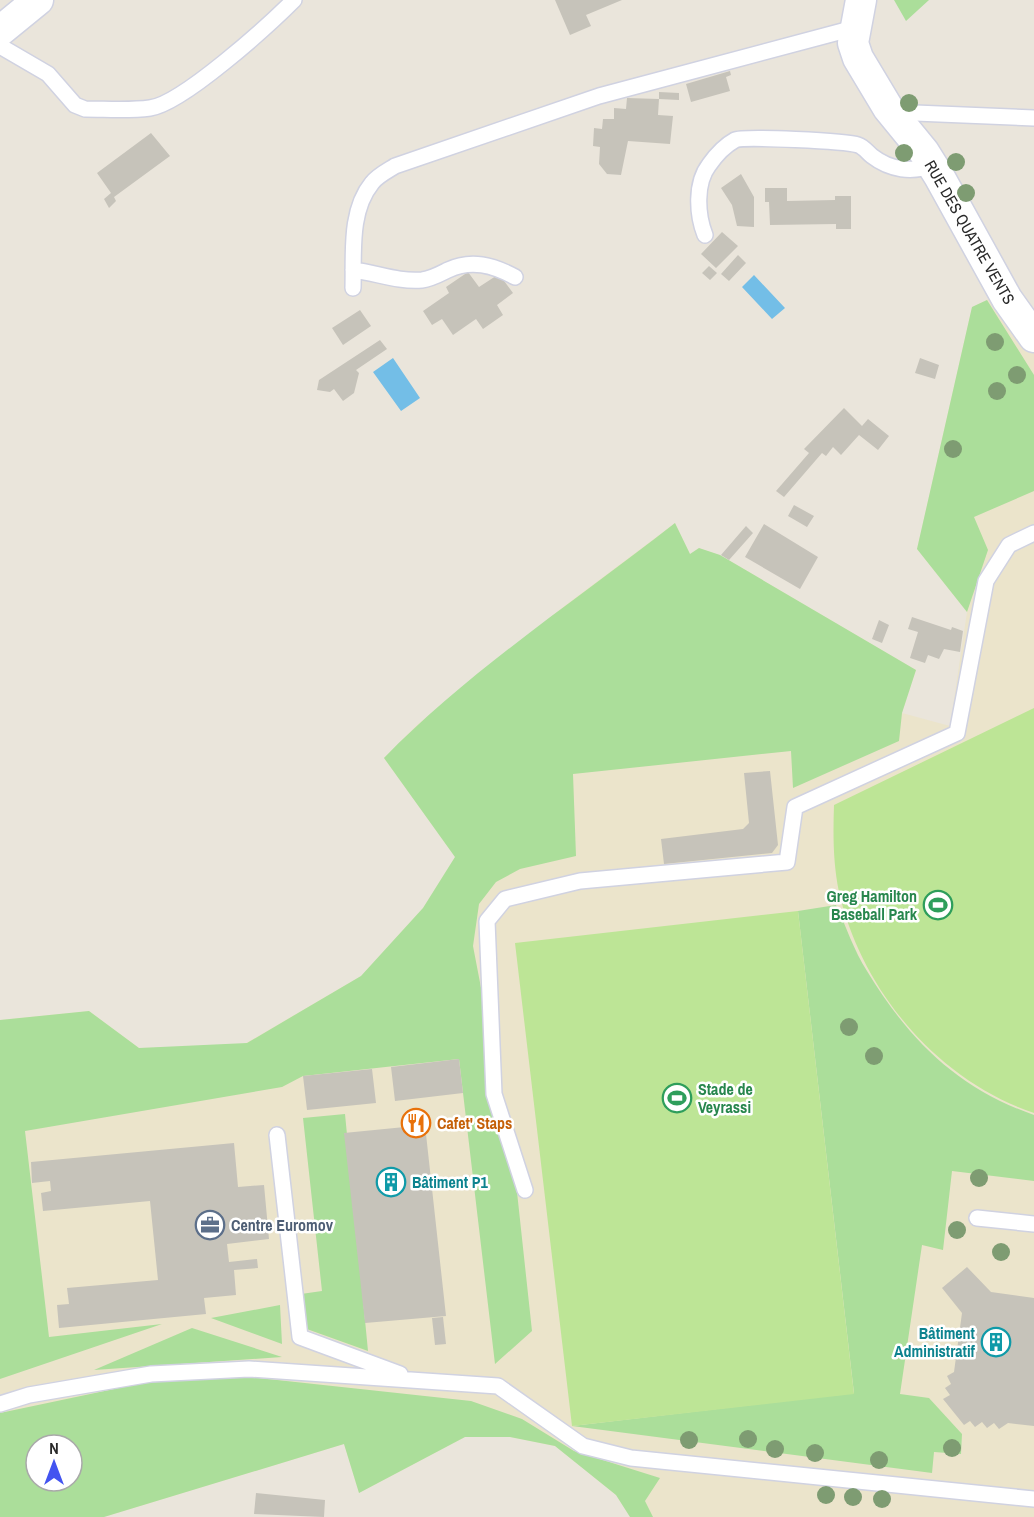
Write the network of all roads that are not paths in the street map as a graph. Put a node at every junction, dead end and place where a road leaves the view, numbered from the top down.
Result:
1 (38, 0) edge
2 (294, 0) edge
3 (857, 14) edge
4 (0, 31) edge
5 (0, 46) edge
6 (891, 112) junction
7 (1034, 118) edge
8 (933, 165) junction
9 (705, 235) dead end
10 (353, 270) junction
11 (514, 277) dead end
12 (353, 288) dead end
13 (1034, 338) edge
14 (1034, 533) edge
15 (277, 1135) dead end
16 (525, 1190) dead end
17 (977, 1218) dead end
18 (1034, 1224) edge
19 (417, 1380) junction
20 (0, 1404) edge
21 (1034, 1499) edge

1 - 4 street
2 - 5 lane
3 - 6 street, RUE DES QUATRE VENTS
3 - 10 lane
6 - 7 lane
6 - 8 street, RUE DES QUATRE VENTS
8 - 9 lane
8 - 13 street, RUE DES QUATRE VENTS
10 - 11 lane
10 - 12 lane
14 - 16 lane
15 - 19 lane
17 - 18 lane
19 - 20 lane
19 - 21 lane

